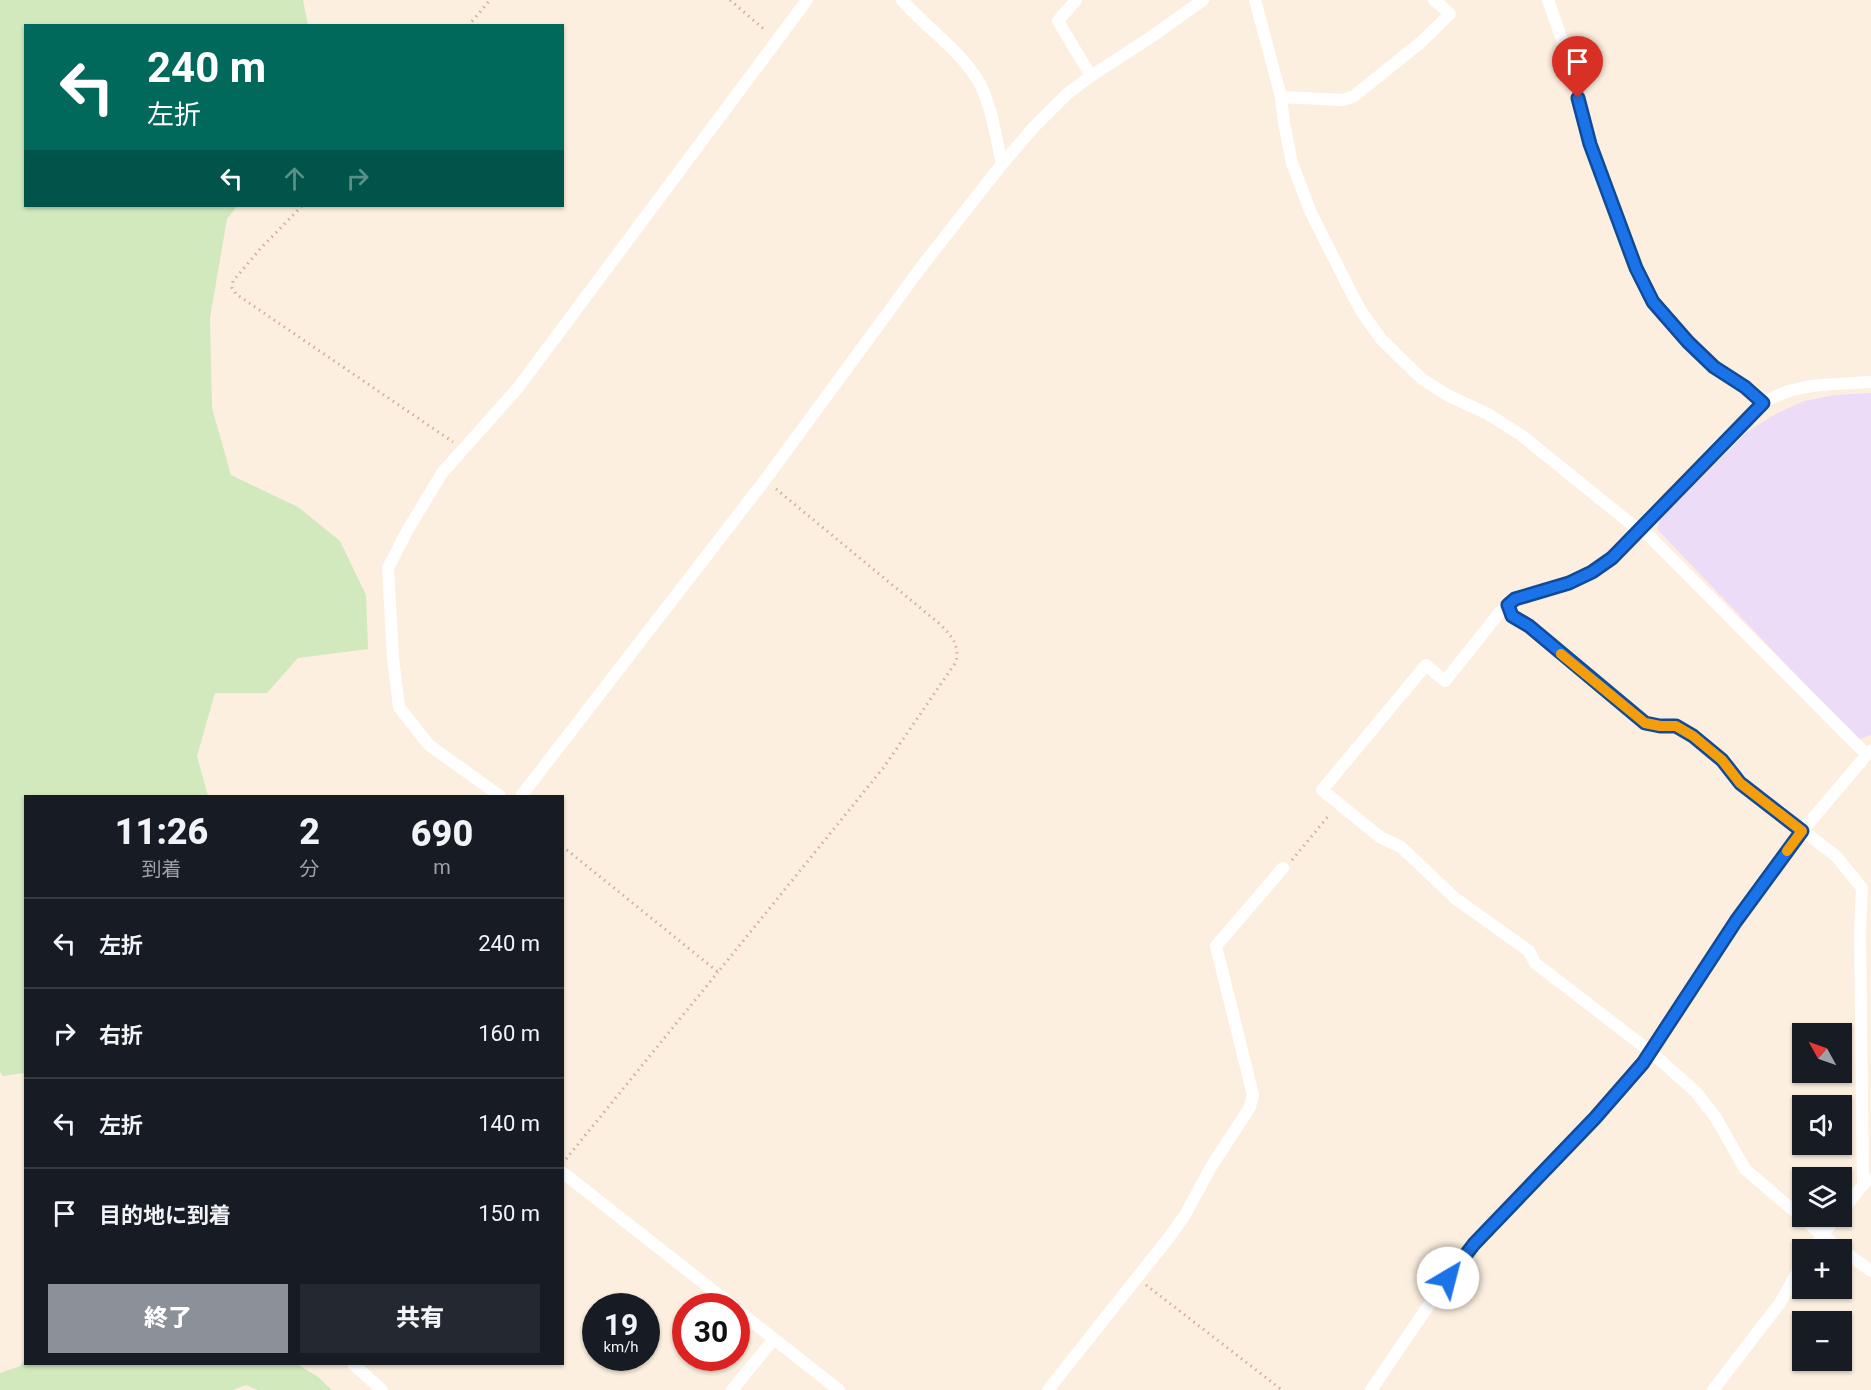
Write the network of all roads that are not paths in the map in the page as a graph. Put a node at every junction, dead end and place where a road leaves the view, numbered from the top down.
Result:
1 (807, 0) edge
2 (902, 0) edge
3 (1203, 0) edge
4 (1255, 0) edge
5 (1434, 0) edge
6 (1548, 0) edge
7 (1072, 1) edge
8 (1091, 76) junction
9 (1281, 97) junction
10 (1002, 164) junction
11 (1871, 382) edge
12 (1763, 403) junction
13 (1640, 529) junction
14 (1508, 605) junction
15 (1869, 752) edge
16 (499, 795) edge
17 (522, 795) edge
18 (1802, 831) junction
19 (1283, 868) road end
20 (1866, 885) edge
21 (1651, 1052) junction
22 (564, 1174) edge
23 (1867, 1180) edge
24 (1852, 1199) edge
25 (1829, 1227) edge
26 (1822, 1235) junction
27 (1819, 1239) edge
28 (1871, 1270) edge
29 (1792, 1282) edge
30 (716, 1293) edge
31 (750, 1320) edge
32 (774, 1339) junction
33 (354, 1365) edge
34 (378, 1389) edge
35 (732, 1390) edge
36 (839, 1390) edge
37 (1048, 1390) edge
38 (1371, 1390) edge
39 (1713, 1390) edge

1 - 16 street
2 - 10 street
3 - 8 street
4 - 9 street
5 - 9 street
6 - 12 street
7 - 8 street
8 - 10 street
9 - 13 street
10 - 17 street
11 - 12 street
12 - 13 street
13 - 14 street
13 - 15 street
14 - 18 street
14 - 21 street
15 - 18 street
18 - 20 street
18 - 21 street
19 - 37 street
20 - 23 street
21 - 26 street
21 - 38 street
22 - 30 street
23 - 24 street
25 - 26 street
26 - 27 street
26 - 28 street
29 - 39 street
31 - 32 street
32 - 35 street
32 - 36 street
33 - 34 street

